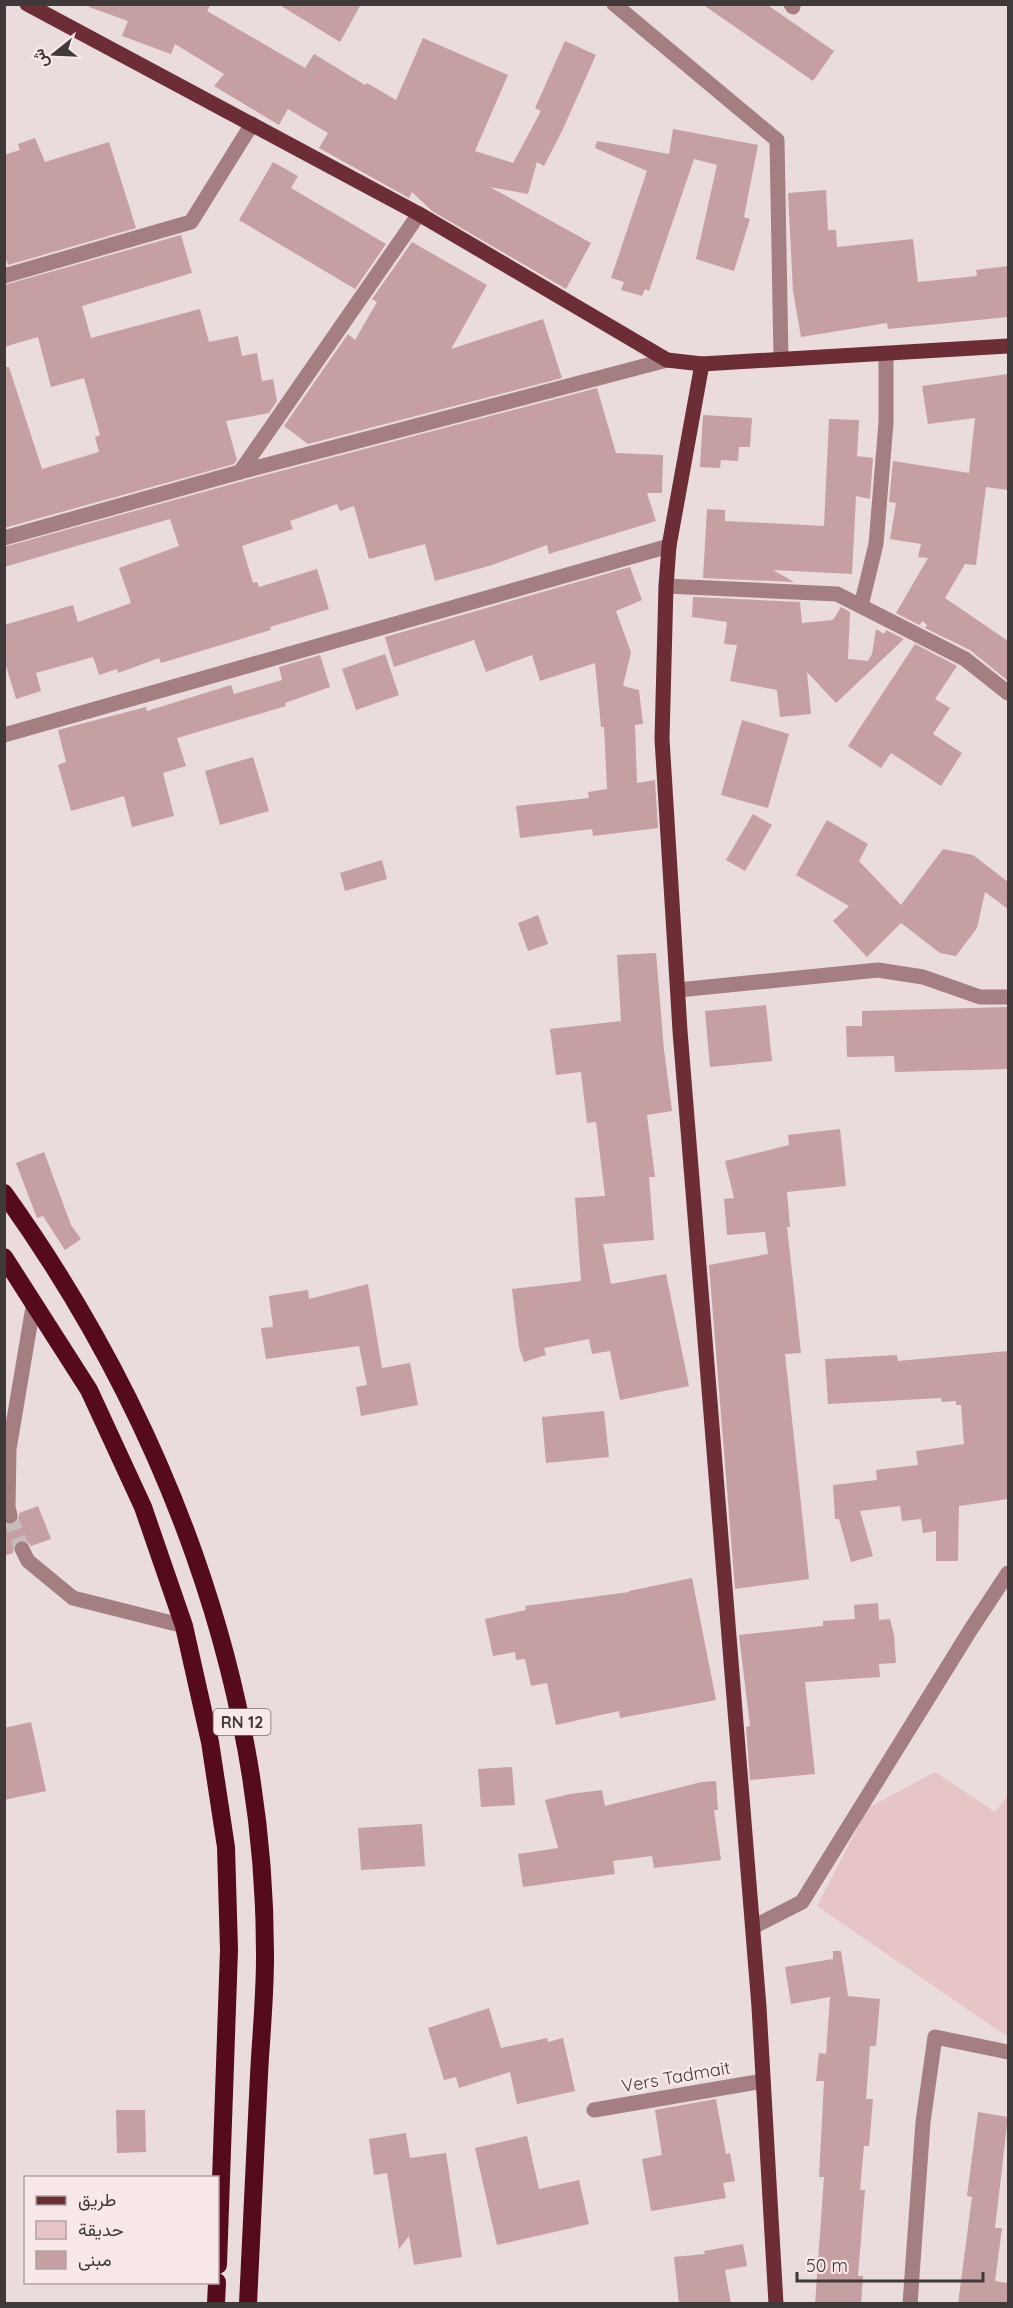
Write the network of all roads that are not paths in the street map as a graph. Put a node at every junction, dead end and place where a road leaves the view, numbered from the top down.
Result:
1 (27, 4) edge
2 (614, 4) edge
3 (252, 124) junction
4 (419, 214) junction
5 (4, 276) edge
6 (1008, 346) edge
7 (886, 354) junction
8 (781, 359) junction
9 (667, 360) junction
10 (702, 364) junction
11 (240, 472) junction
12 (4, 538) edge
13 (669, 546) junction
14 (666, 586) junction
15 (861, 606) junction
16 (1008, 693) edge
17 (4, 735) edge
18 (678, 990) junction
19 (1008, 997) edge
20 (4, 1193) edge
21 (4, 1257) edge
22 (34, 1301) junction
23 (10, 1516) tunnel mouth
24 (22, 1549) tunnel mouth
25 (1008, 1573) edge
26 (184, 1626) junction
27 (753, 1927) junction
28 (1008, 2052) edge
29 (764, 2082) junction
30 (594, 2110) dead end
31 (219, 2236) edge
32 (217, 2284) edge
33 (216, 2304) edge
34 (248, 2304) edge
35 (776, 2304) edge
36 (910, 2304) edge

1 - 3 main road
2 - 8 street
3 - 4 main road
3 - 5 street
4 - 9 main road
4 - 11 street
6 - 7 main road
7 - 8 main road
7 - 15 street
8 - 10 main road
9 - 10 main road
9 - 11 street
10 - 13 main road
11 - 12 street
13 - 14 main road
13 - 17 street
14 - 15 street
14 - 18 main road
15 - 16 street
18 - 19 street
18 - 27 main road
20 - 34 highway, RN 12
21 - 22 highway, RN 12
22 - 23 street
22 - 26 highway, RN 12
24 - 26 street
25 - 27 street
26 - 31 highway, RN 12
27 - 29 main road
28 - 36 street
29 - 30 street, Vers Tadmait
29 - 35 main road
32 - 33 highway

